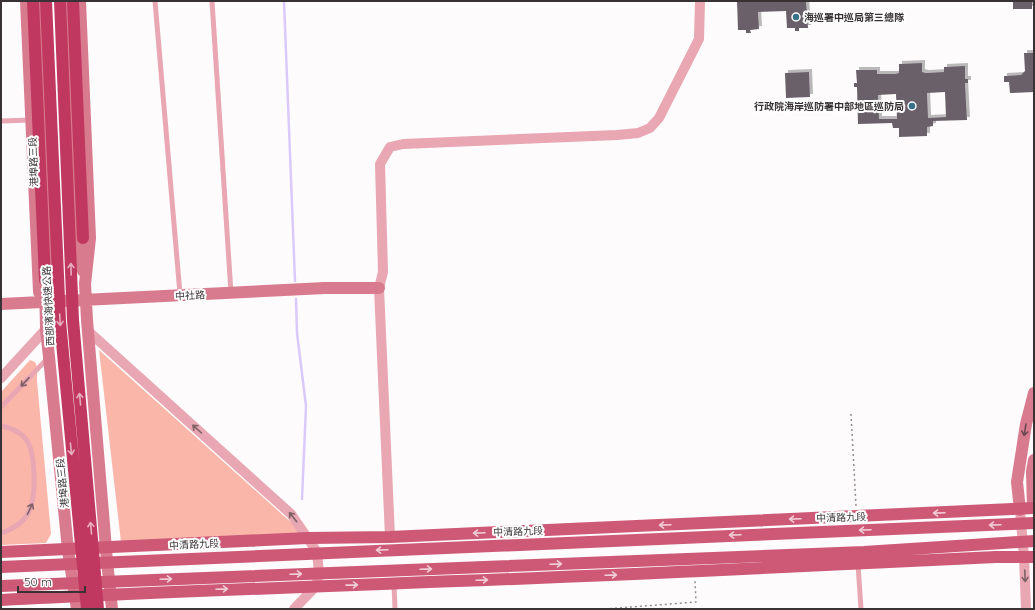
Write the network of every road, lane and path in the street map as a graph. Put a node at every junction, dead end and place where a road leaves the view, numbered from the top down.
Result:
1 (26, 1) edge
2 (33, 1) edge
3 (39, 1) edge
4 (46, 1) edge
5 (60, 1) edge
6 (66, 1) edge
7 (73, 1) edge
8 (80, 1) edge
9 (155, 1) edge
10 (212, 1) edge
11 (700, 1) edge
12 (31, 120) junction
13 (1, 121) edge
14 (83, 238) joint
15 (45, 280) joint
16 (85, 284) junction
17 (379, 288) junction
18 (231, 293) junction
19 (180, 295) junction
20 (86, 300) junction
21 (46, 302) junction
22 (1, 304) edge
23 (46, 325) junction
24 (88, 331) junction
25 (48, 357) junction
26 (1, 378) edge
27 (1034, 392) edge
28 (1, 407) edge
29 (852, 414) dead end
30 (1, 426) edge
31 (1034, 460) edge
32 (1033, 508) edge
33 (1020, 510) junction
34 (856, 517) junction
35 (1034, 522) edge
36 (1021, 524) junction
37 (1, 533) edge
38 (390, 537) junction
39 (308, 538) junction
40 (1028, 542) edge
41 (106, 548) junction
42 (68, 550) junction
43 (1, 552) edge
44 (317, 552) junction
45 (1029, 557) edge
46 (107, 562) junction
47 (70, 563) junction
48 (858, 563) junction
49 (1, 567) edge
50 (695, 572) junction
51 (319, 573) junction
52 (109, 581) junction
53 (73, 582) junction
54 (394, 584) junction
55 (1, 586) edge
56 (316, 586) junction
57 (110, 594) junction
58 (75, 596) junction
59 (1, 600) edge
60 (77, 609) edge
61 (87, 609) edge
62 (98, 609) edge
63 (112, 609) edge
64 (294, 609) edge
65 (395, 609) edge
66 (605, 609) edge
67 (861, 609) edge
68 (1026, 609) edge

1 - 12 street, 港埠路三段
2 - 15 highway
3 - 21 street, 港埠路三段
4 -> 61 highway, 西部濱海快速公路, bridge
62 -> 5 highway, bridge
6 - 16 street
7 - 14 highway
8 - 16 street
9 - 19 lane
10 - 18 lane
11 - 17 street
12 - 13 lane
12 - 21 street, 港埠路三段
14 - 16 street
15 - 21 street, 港埠路三段
16 - 20 street
17 - 18 street, 中社路
17 - 38 street
18 - 19 street, 中社路
19 - 20 street, 中社路
20 - 21 street, 中社路
20 - 24 street
21 - 22 street, 中社路
21 - 23 street, 港埠路三段
23 - 25 street, 港埠路三段
23 - 26 street
39 -> 24 street
24 - 41 street
25 -> 28 lane
25 - 42 street, 港埠路三段
27 -> 33 street
29 - 34 path
37 -> 30 lane
31 - 32 street
32 - 33 main road, 中清路九段
32 - 35 street
33 -> 34 main road, 中清路九段
33 - 36 street
34 -> 38 main road, 中清路九段
35 - 36 main road, 中清路九段
36 - 40 street
36 -> 44 main road, 中清路九段
38 - 39 main road, 中清路九段
39 - 41 main road, 中清路九段
39 - 44 street
40 - 45 street
51 -> 40 main road
41 - 42 main road, 中清路九段
41 - 46 street
42 - 43 main road, 中清路九段
42 - 47 street, 港埠路三段
44 - 46 main road, 中清路九段
44 - 51 street
45 - 48 main road
45 -> 68 street
46 - 47 main road, 中清路九段
46 - 52 street
47 - 49 main road, 中清路九段
47 - 53 street, 港埠路三段
48 - 50 main road
48 - 67 lane
54 -> 50 main road
50 - 66 path
52 -> 51 main road
51 - 56 street
52 - 53 main road
52 - 57 street
53 - 55 main road
53 - 58 street, 港埠路三段
56 -> 54 main road
54 - 65 lane
57 -> 56 main road
56 - 64 street
57 - 58 main road
57 - 63 street
58 - 59 main road
58 - 60 street, 港埠路三段

